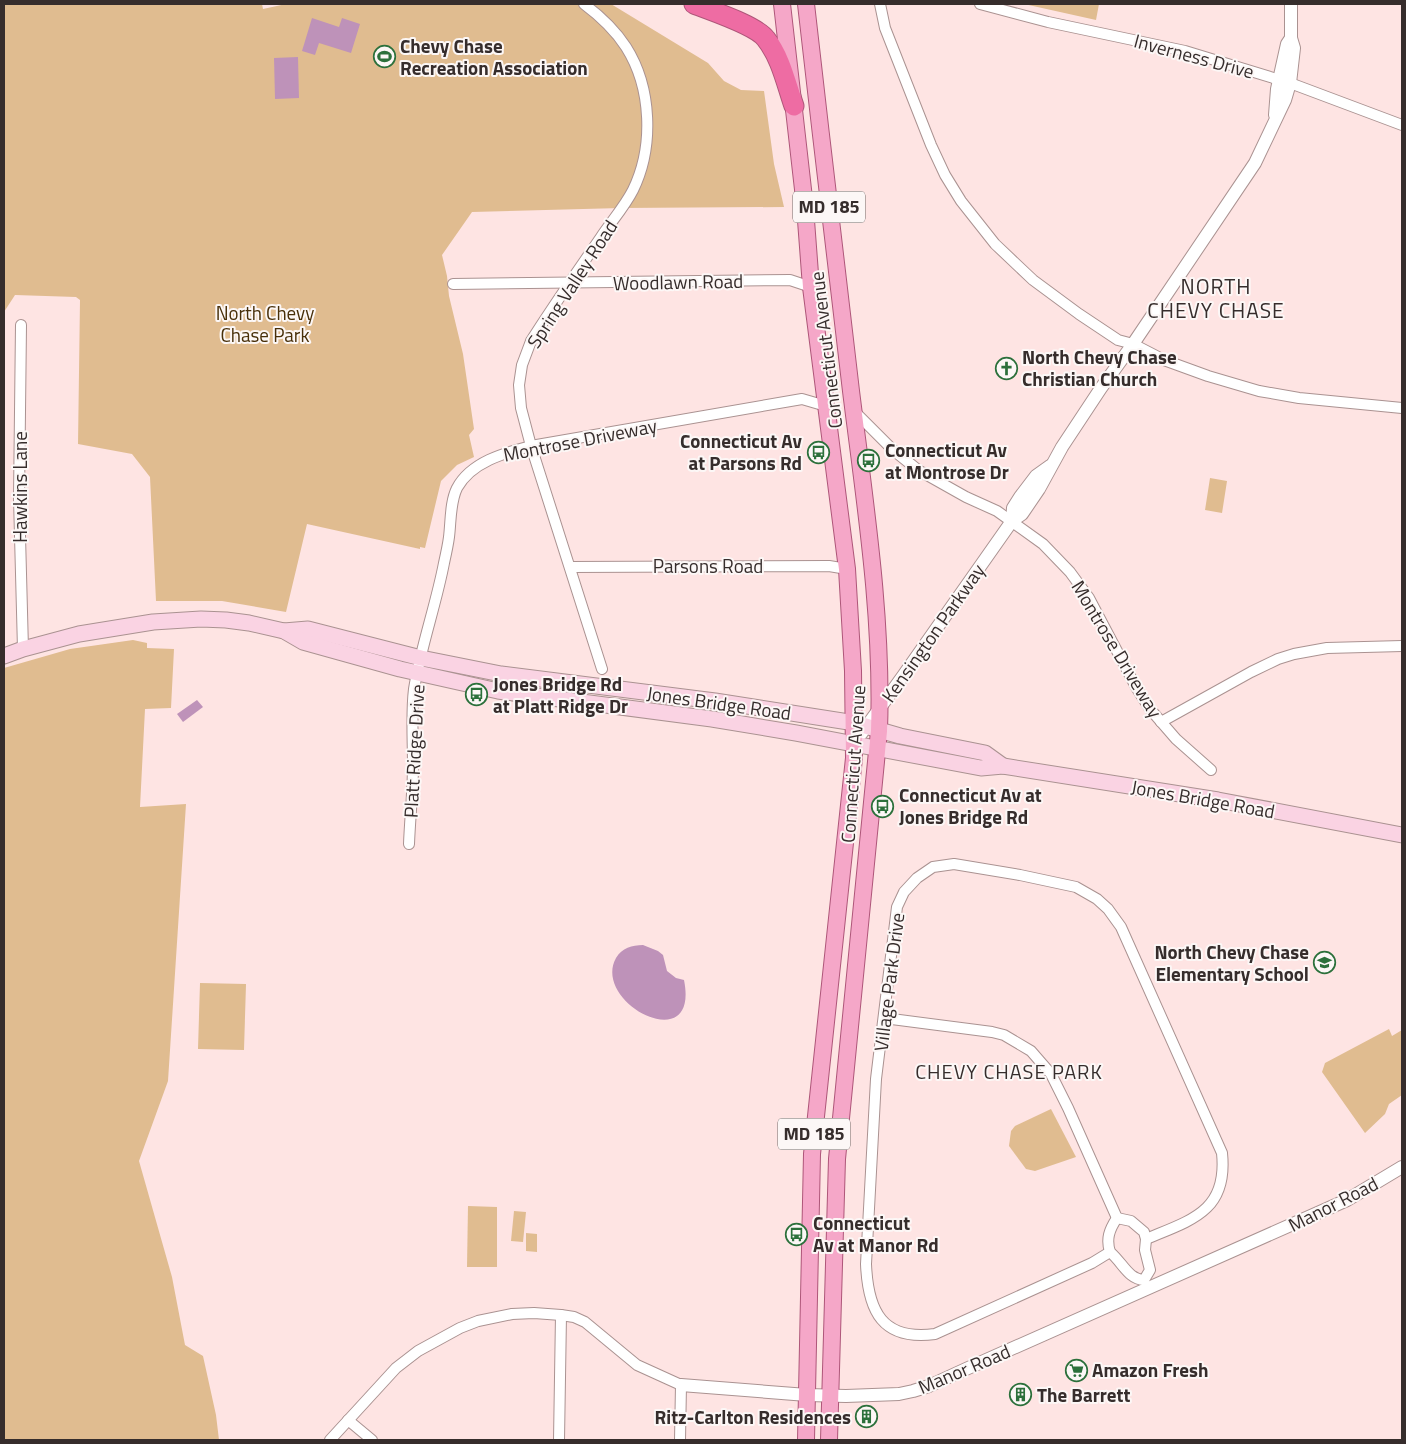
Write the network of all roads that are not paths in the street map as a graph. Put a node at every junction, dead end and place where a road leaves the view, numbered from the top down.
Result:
1 (584, 4) edge
2 (694, 4) edge
3 (782, 4) edge
4 (806, 4) edge
5 (880, 4) edge
6 (980, 4) edge
7 (1291, 4) edge
8 (1285, 81) junction
9 (794, 106) junction
10 (1402, 125) edge
11 (570, 283) junction
12 (453, 284) dead end
13 (811, 287) junction
14 (22, 325) dead end
15 (1133, 344) junction
16 (826, 406) junction
17 (1402, 408) edge
18 (853, 410) junction
19 (531, 446) junction
20 (1012, 521) junction
21 (570, 567) junction
22 (847, 569) junction
23 (284, 631) junction
24 (1402, 646) edge
25 (23, 649) junction
26 (4, 656) edge
27 (420, 658) junction
28 (602, 669) dead end
29 (418, 674) junction
30 (880, 708) junction
31 (1161, 722) junction
32 (866, 727) junction
33 (854, 744) junction
34 (877, 748) junction
35 (1003, 766) junction
36 (1211, 770) dead end
37 (1402, 835) edge
38 (409, 844) dead end
39 (884, 1018) junction
40 (1402, 1167) edge
41 (1117, 1218) junction
42 (1146, 1239) junction
43 (1110, 1252) junction
44 (1145, 1284) junction
45 (561, 1315) junction
46 (681, 1385) junction
47 (807, 1395) junction
48 (830, 1395) junction
49 (348, 1420) junction
50 (330, 1440) edge
51 (372, 1440) edge
52 (559, 1440) edge
53 (680, 1440) edge
54 (806, 1440) edge
55 (829, 1440) edge

1 - 11 street, Spring Valley Road
2 - 9 highway
3 - 9 main road, Connecticut Avenue / MD 185
4 - 18 main road, Connecticut Avenue / MD 185
5 - 15 street
6 - 8 street, Inverness Drive
7 - 8 street, Kensington Parkway
8 - 10 street, Inverness Drive
8 - 15 street, Kensington Parkway
9 - 13 main road, Connecticut Avenue / MD 185
11 - 12 street, Woodlawn Road
11 - 13 street, Woodlawn Road
11 - 19 street, Spring Valley Road
13 - 16 main road, Connecticut Avenue / MD 185
14 - 25 street, Hawkins Lane
15 - 17 street
15 - 20 street, Kensington Parkway
16 - 19 street, Montrose Driveway
16 - 22 main road, Connecticut Avenue / MD 185
18 - 20 street, Montrose Driveway
18 - 30 main road, Connecticut Avenue / MD 185
19 - 21 street, Spring Valley Road
19 - 27 street, Montrose Driveway
20 - 30 street, Kensington Parkway
20 - 31 street, Montrose Driveway
21 - 22 street, Parsons Road
21 - 28 street, Spring Valley Road
22 - 32 main road, Connecticut Avenue / MD 185
23 - 25 main road, Jones Bridge Road
23 - 27 main road, Jones Bridge Road
23 - 29 main road, Jones Bridge Road
24 - 31 street
25 - 26 main road, Jones Bridge Road
27 - 29 street, Platt Ridge Drive
27 - 32 main road, Jones Bridge Road
29 - 33 main road, Jones Bridge Road
29 - 38 street, Platt Ridge Drive
30 - 32 main road, Connecticut Avenue / MD 185
31 - 36 street, Montrose Driveway
32 - 33 main road, Connecticut Avenue / MD 185
32 - 34 main road, Connecticut Avenue / MD 185
32 - 35 main road, Jones Bridge Road
33 - 34 main road, Jones Bridge Road
33 - 47 main road, Connecticut Avenue / MD 185
34 - 35 main road, Jones Bridge Road
34 - 48 main road, Connecticut Avenue / MD 185
35 - 37 main road, Jones Bridge Road
39 - 41 street
39 - 42 street, Village Park Drive
39 - 43 street, Village Park Drive
40 - 44 street, Manor Road
41 - 42 street
41 - 43 street
42 - 44 street
43 - 44 street
44 - 48 street, Manor Road
45 - 46 street, Manor Road
45 - 49 street, Manor Road
45 - 52 street
46 - 47 street, Manor Road
46 - 53 street
47 - 48 street, Manor Road
47 - 54 main road, Connecticut Avenue / MD 185
48 - 55 main road, Connecticut Avenue / MD 185
49 - 50 street, Manor Road
49 - 51 street

